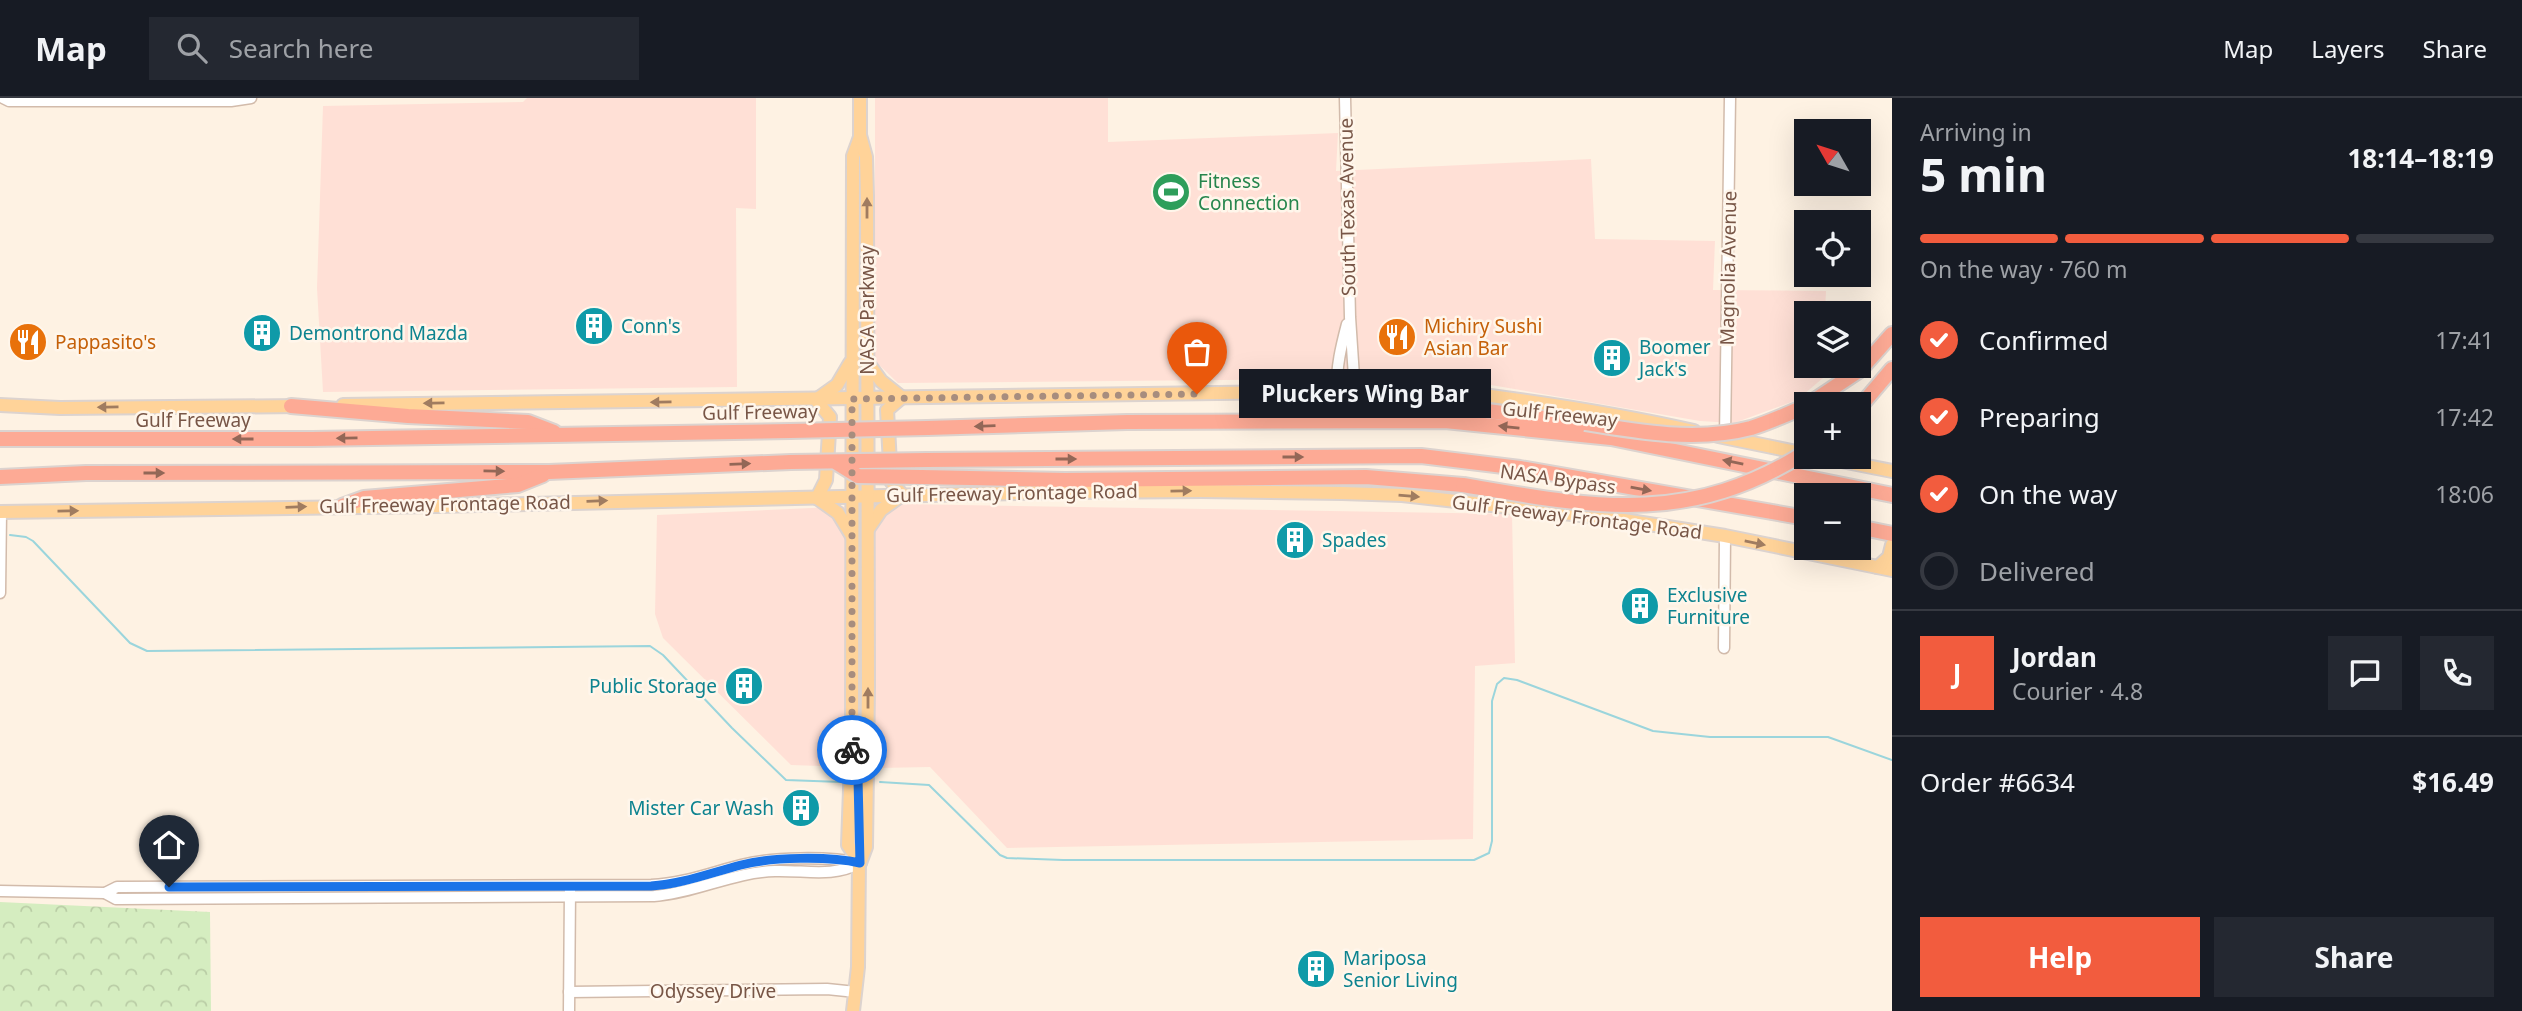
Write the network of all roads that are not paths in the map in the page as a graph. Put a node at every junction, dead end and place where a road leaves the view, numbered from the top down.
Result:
1 (3, 98) edge
2 (251, 98) edge
3 (860, 98) edge
4 (1345, 98) edge
5 (1730, 98) edge
6 (126, 100) edge
7 (209, 100) edge
8 (860, 135) junction
9 (1350, 317) junction
10 (1892, 334) edge
11 (852, 359) junction
12 (867, 361) junction
13 (1892, 369) edge
14 (1337, 391) junction
15 (1355, 392) junction
16 (1827, 392) edge
17 (1871, 394) edge
18 (901, 397) junction
19 (852, 399) junction
20 (867, 399) junction
21 (816, 400) junction
22 (0, 405) edge
23 (291, 406) junction
24 (1794, 411) edge
25 (1253, 422) junction
26 (562, 435) junction
27 (1726, 438) junction
28 (0, 440) edge
29 (1794, 451) edge
30 (1794, 459) edge
31 (835, 462) junction
32 (0, 467) edge
33 (549, 472) junction
34 (86, 473) junction
35 (0, 477) edge
36 (902, 495) junction
37 (1892, 495) edge
38 (853, 496) junction
39 (868, 496) junction
40 (817, 498) junction
41 (342, 506) junction
42 (0, 512) edge
43 (1794, 516) edge
44 (867, 530) junction
45 (1871, 530) edge
46 (1892, 534) edge
47 (853, 537) junction
48 (1725, 537) junction
49 (1892, 545) edge
50 (1878, 567) junction
51 (1892, 570) edge
52 (0, 593) edge
53 (1724, 648) dead end
54 (852, 734) junction
55 (868, 734) junction
56 (860, 863) junction
57 (570, 890) junction
58 (0, 891) edge
59 (569, 992) junction
60 (856, 992) junction
61 (569, 1011) edge
62 (853, 1011) edge

1 - 6 street
2 - 7 street
3 - 8 main road, NASA Parkway
4 - 9 street, South Texas Avenue
5 - 27 street, Magnolia Avenue
6 - 7 street
8 - 11 main road, NASA Parkway
12 -> 8 main road, NASA Parkway
9 - 14 street, South Texas Avenue
9 - 15 street, South Texas Avenue
10 - 16 highway
11 - 19 main road, NASA Parkway
11 - 21 main road
12 - 18 main road
12 - 20 main road, NASA Parkway
13 - 17 highway
14 - 15 main road
14 - 18 main road
15 - 27 main road
18 - 20 main road
18 - 36 main road
19 - 20 main road
19 - 21 main road
19 - 38 main road, NASA Parkway
20 - 39 main road, NASA Parkway
21 -> 23 main road
21 - 40 main road
23 -> 22 main road
23 - 26 highway
24 - 25 highway, bridge
25 -> 26 highway, Gulf Freeway, bridge
37 -> 25 highway, Gulf Freeway
26 -> 28 highway, Gulf Freeway
27 - 29 main road
30 - 31 highway, NASA Bypass, bridge
33 -> 31 highway, bridge
31 -> 43 highway, bridge
32 - 34 highway
34 -> 33 highway
33 - 41 highway
34 - 35 highway
36 - 39 main road, Gulf Freeway Frontage Road
36 - 44 main road
36 -> 48 main road, Gulf Freeway Frontage Road
38 - 39 main road, Gulf Freeway Frontage Road
38 - 40 main road, Gulf Freeway Frontage Road
38 - 47 main road, NASA Parkway
39 - 44 main road, NASA Parkway
41 -> 40 main road, Gulf Freeway Frontage Road
40 - 47 main road
42 -> 41 main road, Gulf Freeway Frontage Road
42 - 52 street
55 -> 44 main road, NASA Parkway
45 - 46 highway
47 - 54 main road, NASA Parkway
48 -> 50 main road, Gulf Freeway Frontage Road
48 - 53 street
49 - 50 main road
50 - 51 main road, Gulf Freeway Frontage Road
54 - 55 main road
54 - 56 main road, NASA Parkway
55 - 56 main road, NASA Parkway
56 - 57 street
56 - 60 main road, NASA Parkway
57 - 58 street
57 - 59 street
59 - 60 street, Odyssey Drive
59 - 61 street
60 - 62 main road, NASA Parkway

